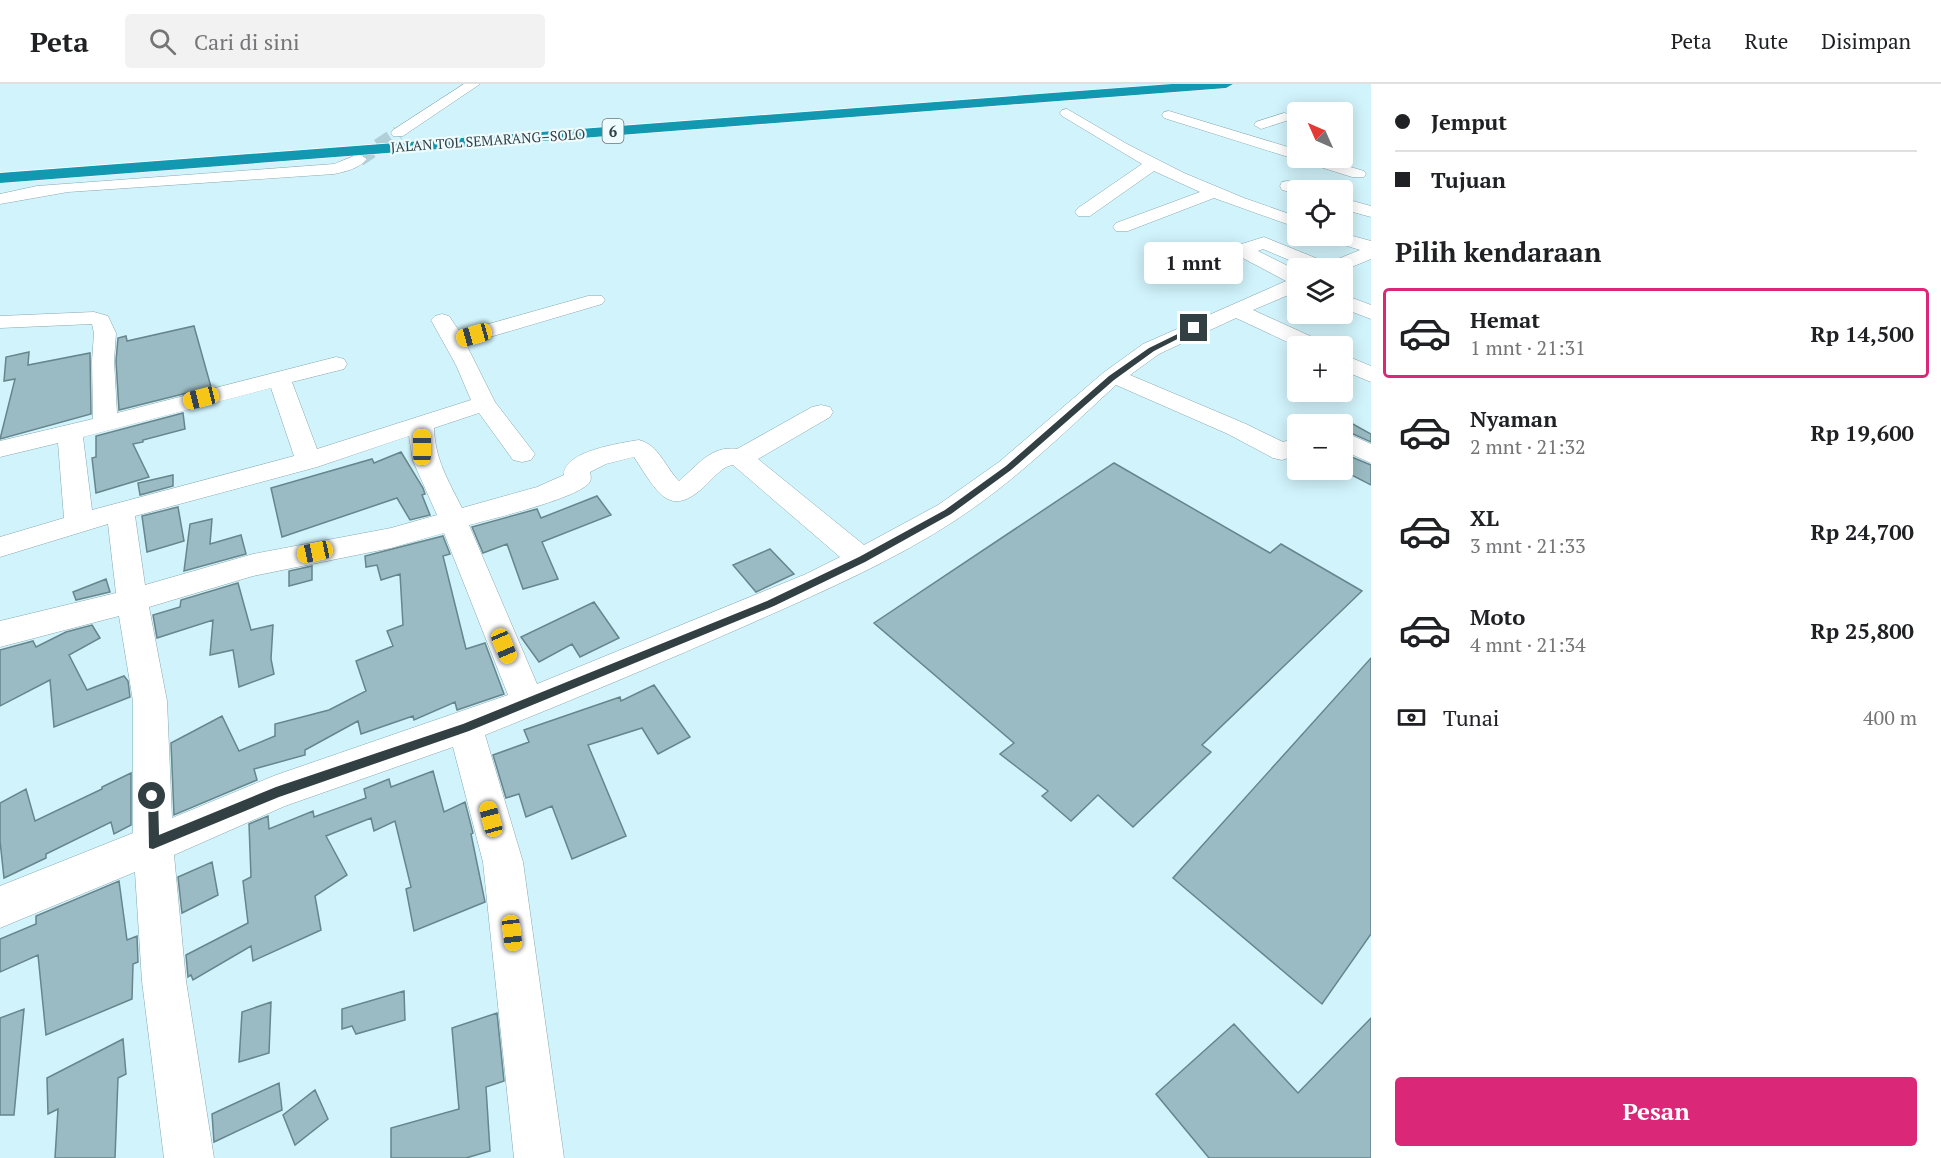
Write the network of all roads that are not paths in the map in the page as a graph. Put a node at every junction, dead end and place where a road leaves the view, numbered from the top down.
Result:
1 (474, 84) edge
2 (1131, 84) edge
3 (1226, 84) edge
4 (1067, 113) dead end
5 (1169, 115) dead end
6 (1284, 117) dead end
7 (398, 133) tunnel mouth
8 (1287, 134) edge
9 (1287, 152) edge
10 (359, 159) tunnel mouth
11 (1155, 163) junction
12 (0, 170) edge
13 (1364, 171) edge
14 (0, 178) edge
15 (1345, 180) edge
16 (1215, 192) junction
17 (0, 199) edge
18 (1353, 206) edge
19 (1084, 212) dead end
20 (1371, 212) edge
21 (1287, 220) edge
22 (1122, 227) dead end
23 (1353, 242) edge
24 (1371, 247) edge
25 (1371, 252) edge
26 (1299, 258) edge
27 (1353, 260) edge
28 (1287, 273) edge
29 (1287, 289) edge
30 (595, 300) dead end
31 (1353, 305) edge
32 (1236, 310) junction
33 (1371, 314) edge
34 (0, 322) edge
35 (1292, 336) edge
36 (336, 364) dead end
37 (1353, 366) edge
38 (1371, 375) edge
39 (1114, 376) junction
40 (279, 378) junction
41 (484, 403) junction
42 (821, 412) dead end
43 (422, 423) junction
44 (105, 424) junction
45 (70, 433) junction
46 (1353, 445) edge
47 (0, 449) edge
48 (1287, 450) edge
49 (522, 454) dead end
50 (1371, 455) edge
51 (741, 458) junction
52 (308, 460) junction
53 (120, 511) junction
54 (453, 519) junction
55 (79, 523) junction
56 (0, 547) edge
57 (862, 560) junction
58 (132, 600) junction
59 (0, 634) edge
60 (528, 702) junction
61 (465, 727) junction
62 (153, 843) junction
63 (0, 907) edge
64 (189, 1158) edge
65 (539, 1158) edge

1 - 7 street
2 - 12 highway, JALAN TOL SEMARANG–SOLO / 6
3 - 14 highway, JALAN TOL SEMARANG–SOLO / 6
4 - 11 street
5 - 9 street
6 - 8 street
10 - 17 street
11 - 16 street
11 - 19 street
13 - 15 street
16 - 21 street
16 - 22 street
18 - 20 street
23 - 24 street
25 - 27 street
26 - 28 street
29 - 32 street
30 - 41 street
31 - 33 street
32 - 35 street
32 - 39 street
34 - 44 street
36 - 40 street
37 - 38 street
39 - 48 street
39 - 57 street
40 - 44 street
40 - 52 street
41 - 43 street
41 - 49 street
42 - 51 street
43 - 52 street
43 - 54 street
44 - 45 street
45 - 47 street
45 - 55 street
46 - 50 street
51 - 54 street
51 - 57 street
52 - 53 street
53 - 55 street
53 - 58 street
54 - 58 street
54 - 60 street
55 - 56 street
57 - 60 street
58 - 59 street
58 - 62 street
60 - 61 street
61 - 62 street
61 - 65 street
62 - 63 street
62 - 64 street

